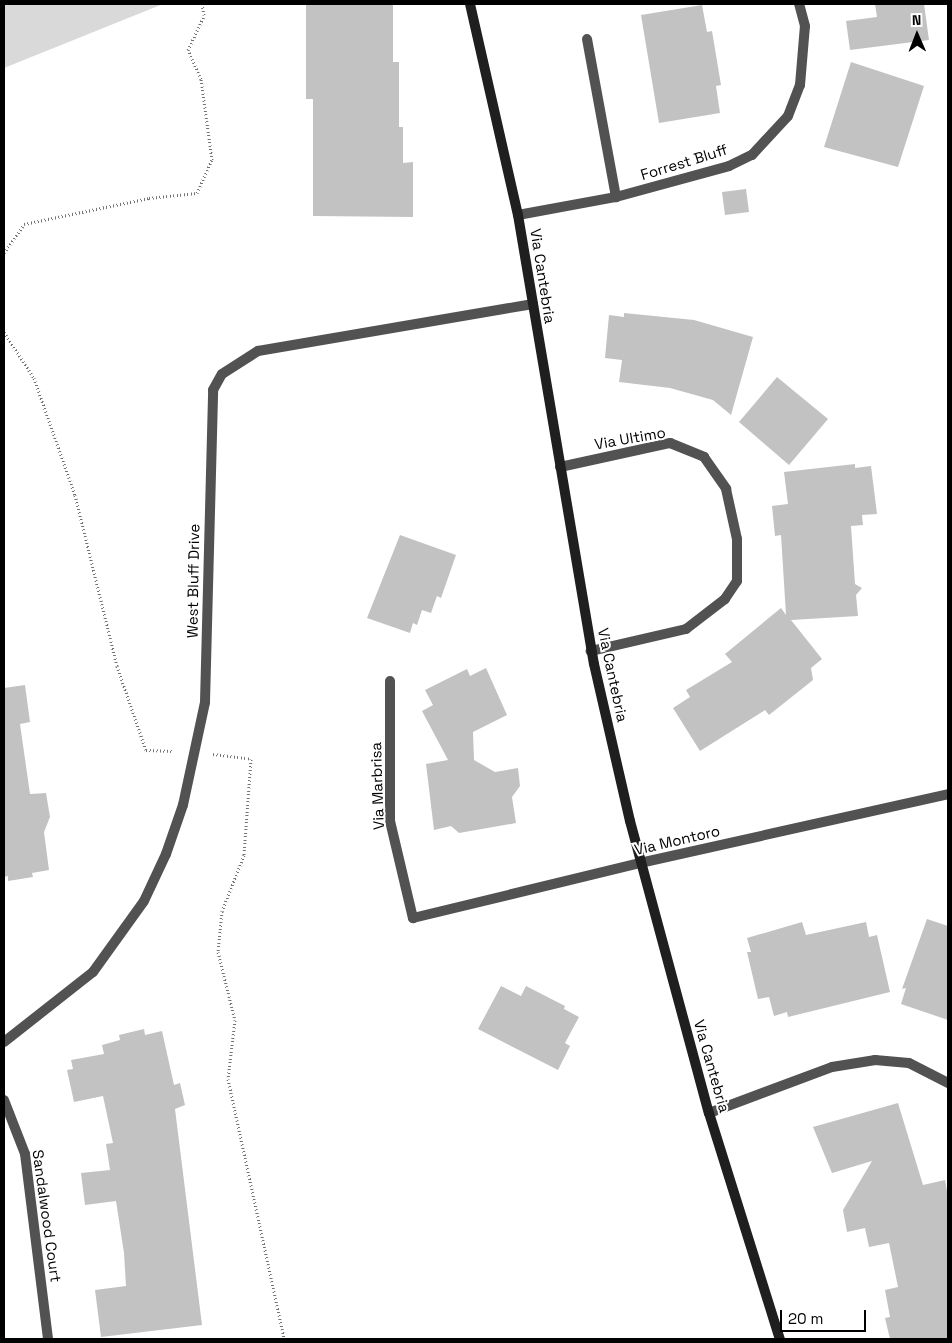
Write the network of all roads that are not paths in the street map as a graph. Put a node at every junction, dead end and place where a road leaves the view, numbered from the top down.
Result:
1 (470, 4) edge
2 (799, 4) edge
3 (587, 39) dead end
4 (616, 197) junction
5 (518, 215) junction
6 (533, 304) junction
7 (560, 467) junction
8 (591, 651) junction
9 (390, 680) dead end
10 (948, 794) edge
11 (640, 863) junction
12 (413, 918) joint
13 (4, 1042) edge
14 (948, 1083) edge
15 (4, 1100) edge
16 (709, 1112) junction
17 (48, 1339) edge
18 (780, 1339) edge

1 - 5 main road, Via Cantebria
2 - 4 street, Forrest Bluff
3 - 4 street
4 - 5 street, Forrest Bluff
5 - 6 main road, Via Cantebria
6 - 7 main road, Via Cantebria
6 - 13 street, West Bluff Drive
7 - 8 main road, Via Cantebria
7 - 8 street, Via Ultimo
8 - 11 main road, Via Cantebria
9 - 12 street, Via Marbrisa
10 - 11 street, Via Montoro
11 - 12 street, Via Montoro
11 - 16 main road, Via Cantebria
14 - 16 street
15 - 17 street, Sandalwood Court
16 - 18 main road, Via Cantebria

